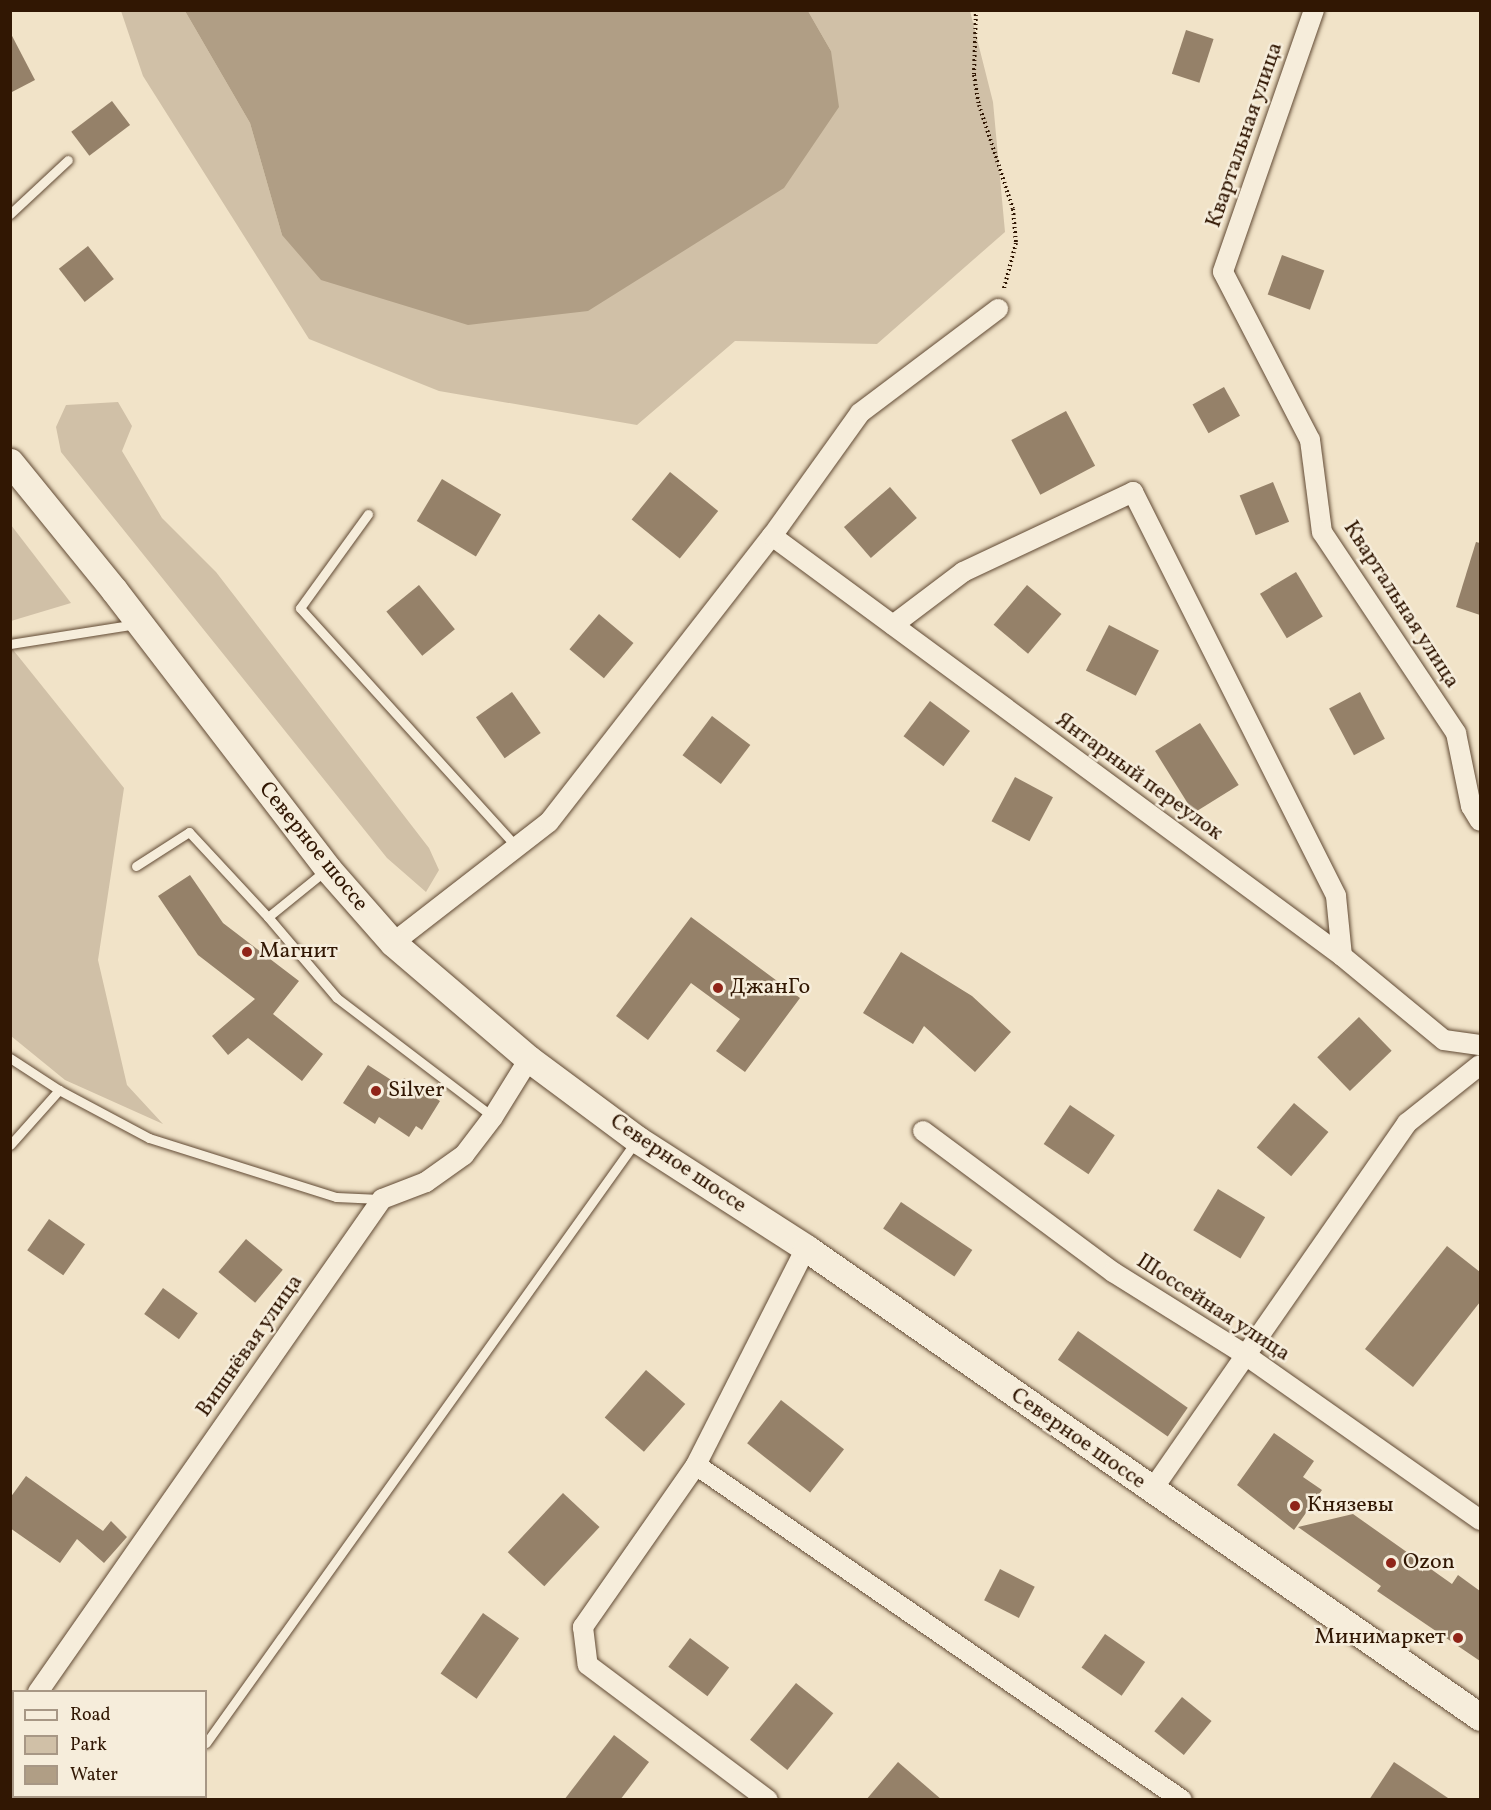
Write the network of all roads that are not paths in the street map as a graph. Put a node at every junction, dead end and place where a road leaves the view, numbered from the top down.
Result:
1 (1314, 10) edge
2 (68, 160) dead end
3 (10, 214) edge
4 (998, 309) road end
5 (10, 462) edge
6 (368, 514) dead end
7 (772, 536) junction
8 (139, 623) junction
9 (893, 625) junction
10 (10, 644) edge
11 (1480, 821) edge
12 (518, 848) junction
13 (136, 866) dead end
14 (328, 869) junction
15 (268, 917) junction
16 (393, 943) junction
17 (1342, 956) junction
18 (1480, 1045) edge
19 (10, 1058) edge
20 (528, 1059) junction
21 (1480, 1065) edge
22 (58, 1090) junction
23 (493, 1117) junction
24 (923, 1131) dead end
25 (638, 1140) junction
26 (10, 1145) edge
27 (382, 1200) junction
28 (806, 1248) junction
29 (1244, 1354) junction
30 (696, 1465) junction
31 (1152, 1490) junction
32 (1480, 1520) edge
33 (39, 1690) edge
34 (1480, 1717) edge
35 (207, 1742) edge
36 (768, 1800) edge
37 (1182, 1800) edge

1 - 11 street, Квартальная улица
2 - 3 lane
4 - 7 street
5 - 8 main road, Северное шоссе
6 - 12 lane
7 - 9 street, Янтарный переулок
7 - 12 street
8 - 10 lane
8 - 14 main road, Северное шоссе
9 - 17 street, Янтарный переулок
9 - 17 street
12 - 16 street
13 - 15 lane
14 - 15 lane
14 - 16 main road, Северное шоссе
15 - 23 lane
16 - 20 main road, Северное шоссе
17 - 18 street, Янтарный переулок
19 - 22 lane
20 - 23 street
20 - 25 main road, Северное шоссе
21 - 29 street
22 - 26 lane
22 - 27 lane
23 - 27 street
24 - 29 street, Шоссейная улица
25 - 28 main road, Северное шоссе
25 - 35 lane
27 - 33 street, Вишнёвая улица
28 - 30 street
28 - 31 main road, Северное шоссе
29 - 31 street
29 - 32 street, Шоссейная улица
30 - 36 street
30 - 37 street
31 - 34 main road, Северное шоссе

